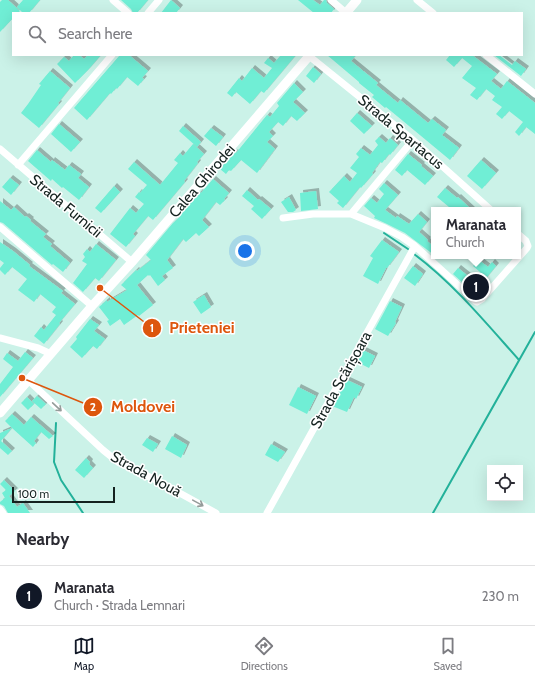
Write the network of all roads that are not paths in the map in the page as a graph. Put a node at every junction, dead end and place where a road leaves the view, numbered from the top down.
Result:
1 (113, 0) edge
2 (159, 0) edge
3 (332, 0) edge
4 (357, 0) edge
5 (417, 0) edge
6 (127, 12) edge
7 (149, 12) edge
8 (345, 12) edge
9 (347, 12) edge
10 (432, 12) edge
11 (111, 56) edge
12 (308, 56) edge
13 (310, 56) edge
14 (487, 56) edge
15 (535, 94) edge
16 (413, 140) junction
17 (0, 149) edge
18 (18, 165) junction
19 (488, 207) edge
20 (351, 214) junction
21 (283, 218) dead end
22 (0, 227) edge
23 (521, 237) edge
24 (415, 246) junction
25 (521, 254) edge
26 (517, 259) edge
27 (132, 262) junction
28 (92, 306) junction
29 (0, 338) edge
30 (52, 354) junction
31 (28, 380) junction
32 (0, 414) edge
33 (0, 509) edge
34 (3, 513) edge
35 (216, 513) edge
36 (267, 513) edge

1 - 6 street
2 - 7 street
3 - 8 street
4 - 9 street
5 - 10 street
11 - 18 street
12 - 27 street, Calea Ghirodei
13 - 16 street, Strada Spartacus
14 - 15 street
16 - 19 street, Strada Spartacus
16 - 20 street
17 - 18 street, Strada Furnicii
18 - 27 street, Strada Furnicii
20 - 21 street
20 - 24 street
22 - 28 street
23 - 25 street
24 - 26 street
24 - 36 street, Strada Scărișoara
27 - 28 street, Calea Ghirodei
28 - 30 street, Calea Ghirodei
29 - 30 street
30 - 31 street, Calea Ghirodei
31 - 32 street, Calea Ghirodei
31 -> 35 street, Strada Nouă
33 - 34 street

